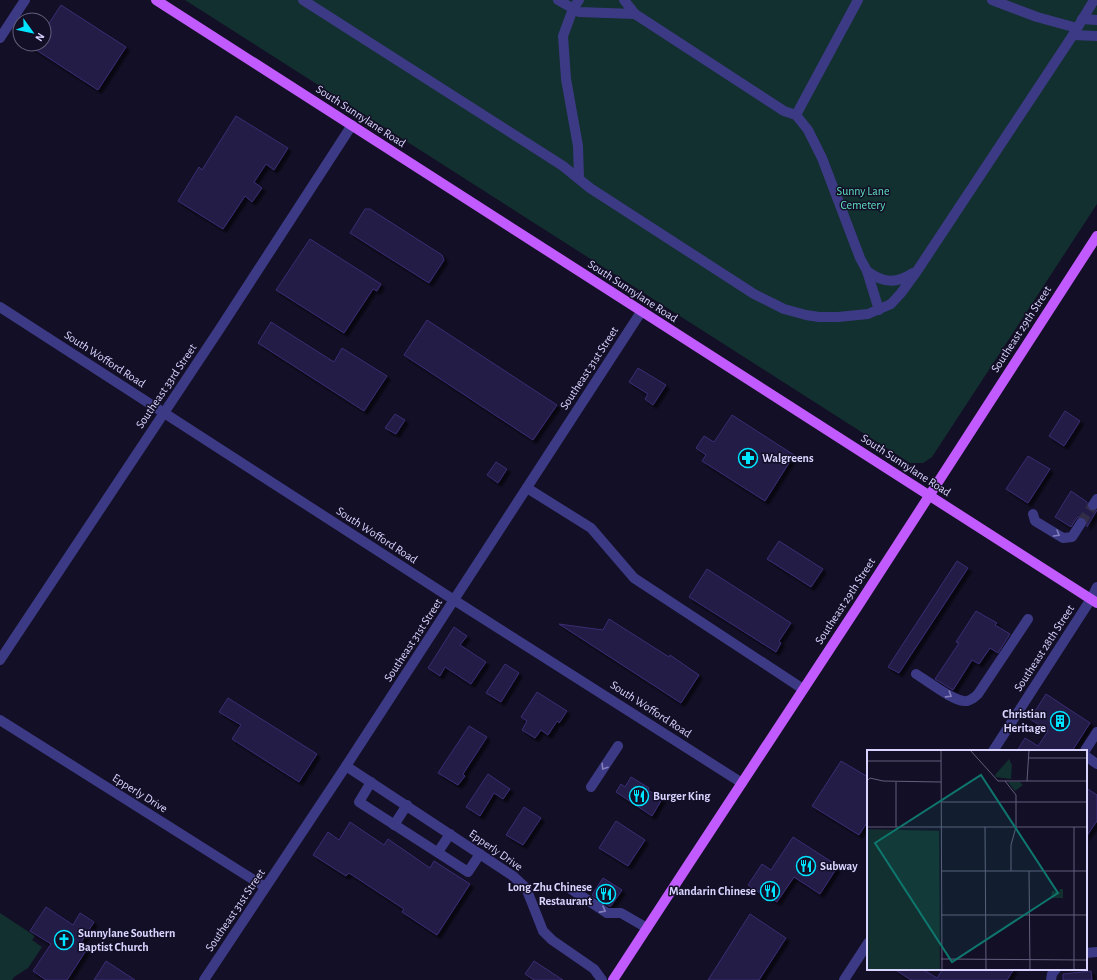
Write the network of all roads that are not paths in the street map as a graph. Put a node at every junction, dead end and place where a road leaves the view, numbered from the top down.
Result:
1 (25, 0) edge
2 (156, 0) edge
3 (303, 0) edge
4 (558, 0) edge
5 (624, 0) edge
6 (858, 0) edge
7 (992, 0) edge
8 (1094, 0) edge
9 (576, 4) edge
10 (635, 14) junction
11 (1097, 20) edge
12 (1077, 27) junction
13 (1097, 36) edge
14 (0, 38) edge
15 (796, 114) junction
16 (352, 125) junction
17 (579, 178) junction
18 (1097, 236) edge
19 (867, 271) junction
20 (917, 271) junction
21 (0, 307) edge
22 (879, 310) junction
23 (641, 312) junction
24 (164, 413) junction
25 (527, 488) junction
26 (929, 495) junction
27 (1033, 514) dead end
28 (1081, 523) tunnel mouth
29 (1097, 587) edge
30 (454, 600) junction
31 (1094, 601) edge
32 (1028, 619) dead end
33 (0, 660) edge
34 (916, 674) dead end
35 (803, 689) junction
36 (0, 720) edge
37 (1097, 732) edge
38 (618, 746) dead end
39 (994, 750) edge
40 (1086, 750) edge
41 (1087, 757) edge
42 (1097, 764) edge
43 (346, 766) junction
44 (371, 782) junction
45 (742, 783) junction
46 (591, 787) dead end
47 (407, 805) junction
48 (394, 825) junction
49 (450, 834) junction
50 (438, 852) junction
51 (480, 854) junction
52 (265, 887) junction
53 (571, 889) dead end
54 (647, 928) junction
55 (867, 945) edge
56 (1097, 952) edge
57 (1087, 953) edge
58 (1055, 970) edge
59 (204, 980) edge
60 (602, 980) edge
61 (614, 980) edge
62 (844, 980) edge
63 (1051, 980) edge

1 - 14 street
2 - 16 main road, South Sunnylane Road
3 - 17 street
4 - 9 street
5 - 10 street
6 - 15 street
7 - 12 street
8 - 12 street
9 - 10 street
9 - 17 street
10 - 15 street
11 - 12 street
12 - 13 street
12 - 20 street
15 - 19 street
16 - 23 main road, South Sunnylane Road
16 - 24 street, Southeast 33rd Street
17 - 22 street
18 - 26 main road, Southeast 29th Street
19 - 20 street
19 - 22 street
20 - 22 street
21 - 24 street, South Wofford Road
23 - 25 street, Southeast 31st Street
23 - 26 main road, South Sunnylane Road
24 - 30 street, South Wofford Road
24 - 33 street, Southeast 33rd Street
25 - 30 street, Southeast 31st Street
25 - 35 street
26 - 31 main road, South Sunnylane Road
26 - 35 main road, Southeast 29th Street
27 -> 28 street
29 - 31 street, Southeast 28th Street
30 - 43 street, Southeast 31st Street
30 - 45 street, South Wofford Road
31 - 39 street, Southeast 28th Street
34 -> 32 street
35 - 45 main road, Southeast 29th Street
36 - 52 street, Epperly Drive
37 - 40 street
38 -> 46 street
41 - 42 street
43 - 44 street, Epperly Drive
43 - 52 street, Southeast 31st Street
44 - 47 street, Epperly Drive
44 - 48 street
45 - 54 main road, Southeast 29th Street
47 - 48 street
47 - 49 street, Epperly Drive
48 - 50 street
49 - 50 street
49 - 51 street, Epperly Drive
50 - 51 street
51 - 60 street, Epperly Drive
52 - 59 street, Southeast 31st Street
53 -> 54 street
54 - 61 main road, Southeast 29th Street
55 - 62 street
56 - 57 street
58 - 63 street

